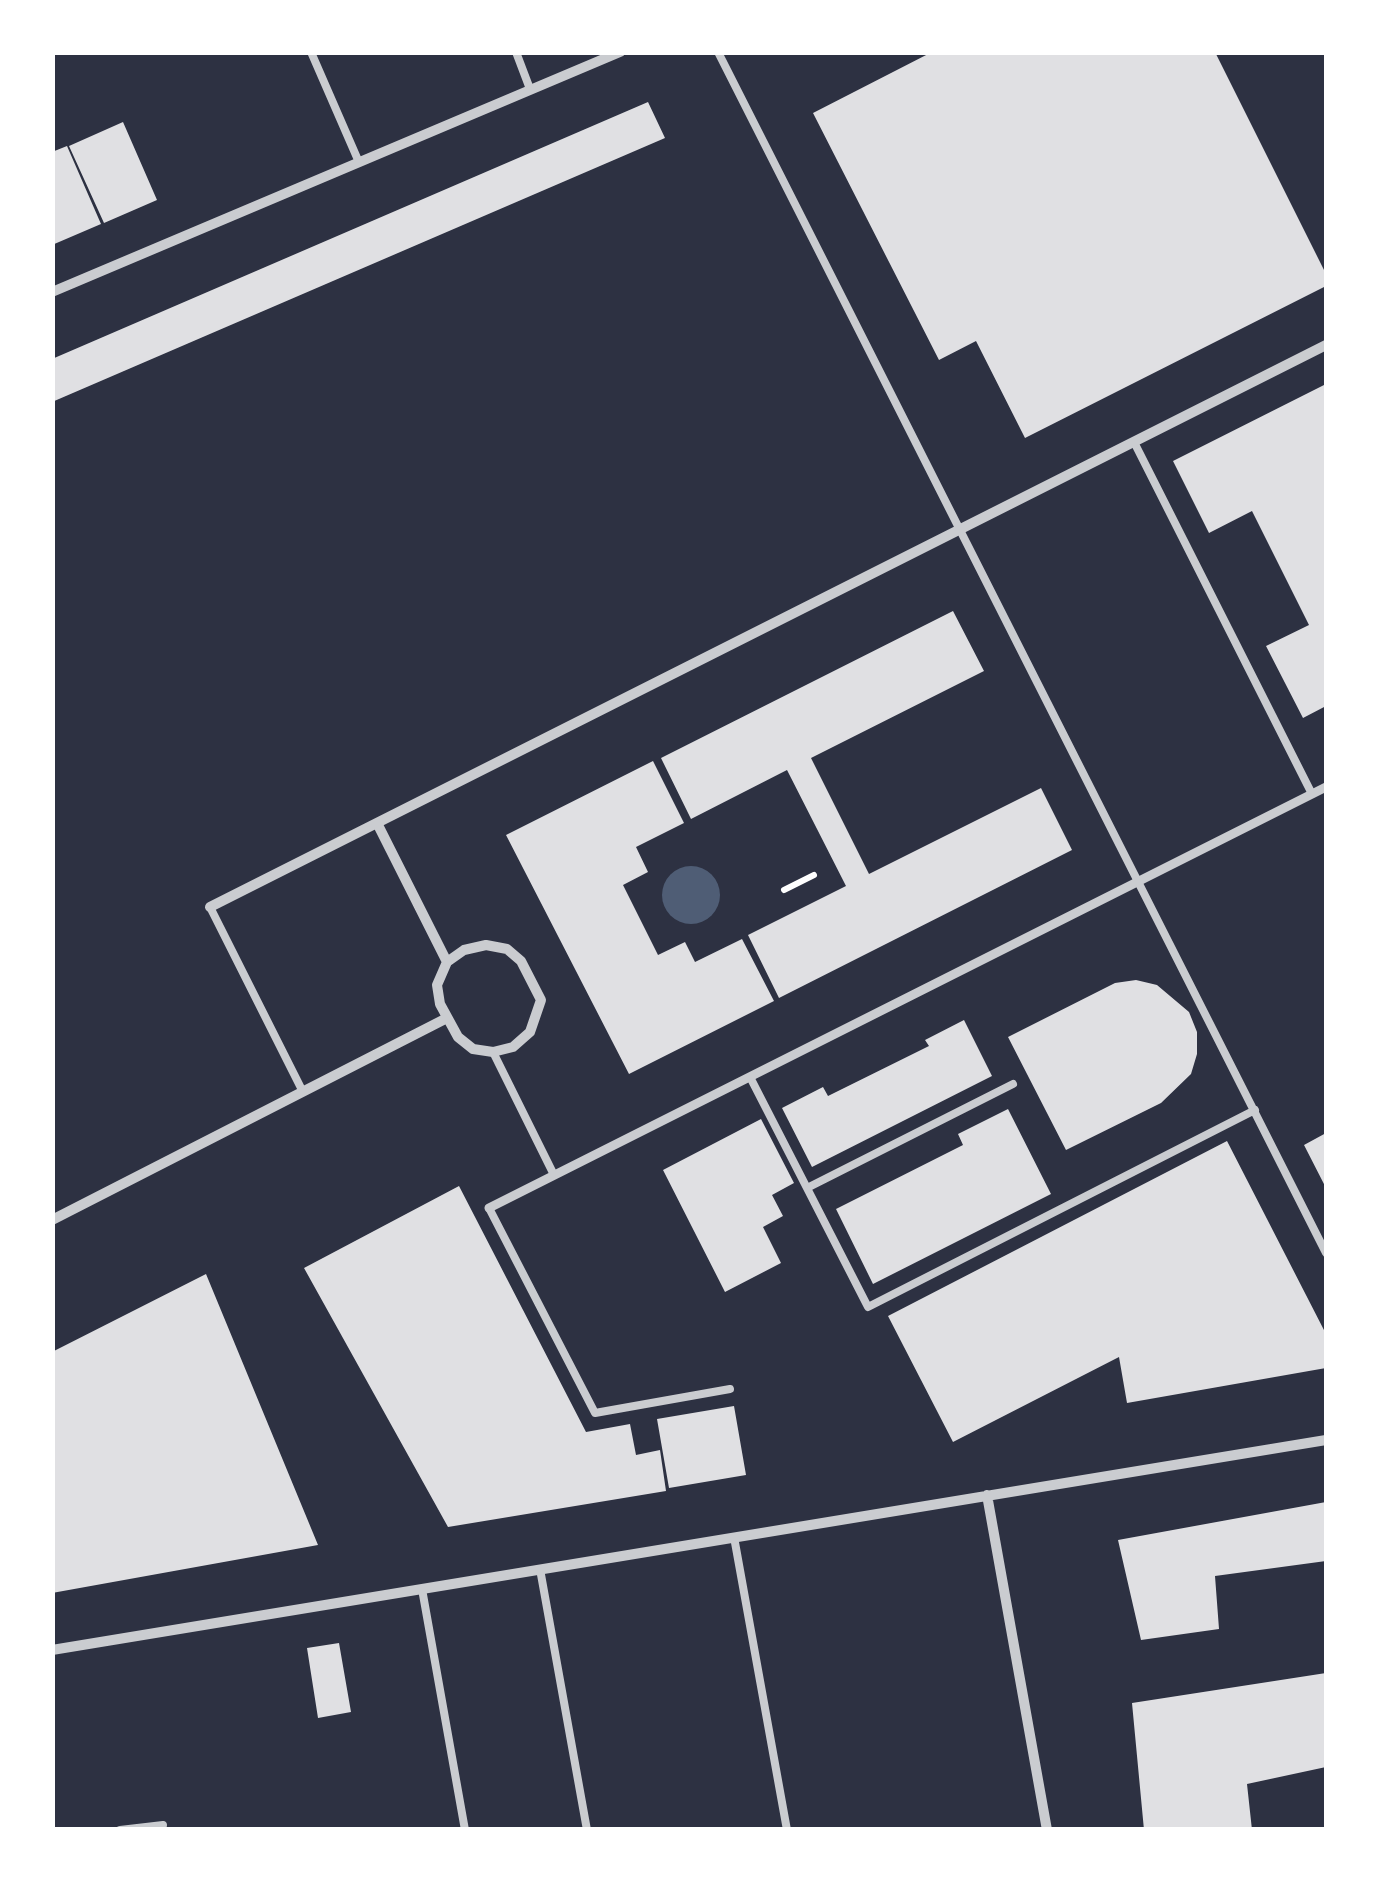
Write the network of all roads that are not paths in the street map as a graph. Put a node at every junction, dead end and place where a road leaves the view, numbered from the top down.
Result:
1 (311, 52) edge
2 (516, 52) edge
3 (620, 52) edge
4 (718, 52) edge
5 (530, 90) junction
6 (358, 160) junction
7 (52, 292) edge
8 (1326, 345) edge
9 (1134, 442) junction
10 (962, 529) junction
11 (1326, 786) edge
12 (1312, 794) junction
13 (376, 824) junction
14 (1140, 880) junction
15 (210, 907) joint
16 (447, 962) junction
17 (448, 1018) junction
18 (493, 1052) junction
19 (750, 1077) junction
20 (1013, 1084) dead end
21 (303, 1092) junction
22 (1255, 1110) junction
23 (554, 1175) junction
24 (806, 1188) junction
25 (489, 1208) joint
26 (52, 1220) edge
27 (1326, 1253) edge
28 (730, 1389) dead end
29 (1326, 1440) edge
30 (987, 1495) junction
31 (734, 1537) junction
32 (540, 1569) junction
33 (422, 1588) junction
34 (52, 1650) edge
35 (163, 1825) dead end
36 (120, 1830) edge
37 (466, 1830) edge
38 (586, 1830) edge
39 (788, 1830) edge
40 (1047, 1830) edge

1 - 6 lane
2 - 5 lane
3 - 5 street
4 - 10 lane
5 - 6 street
6 - 7 street
8 - 9 street
9 - 10 street
9 - 12 lane
10 - 13 street
10 - 14 lane
11 - 12 street
12 - 14 street
13 - 15 street
13 - 16 street
14 - 19 street
14 - 22 lane
15 - 21 lane
16 - 17 street
16 - 18 street
17 - 18 street
17 - 21 street
18 - 23 lane
19 - 23 street
19 - 24 lane
20 - 24 lane
21 - 26 street
22 - 24 lane
22 - 27 lane
23 - 25 street
25 - 28 lane
29 - 30 street
30 - 31 street
30 - 40 street
31 - 32 street
31 - 39 lane
32 - 33 street
32 - 38 lane
33 - 34 street
33 - 37 lane
35 - 36 lane

